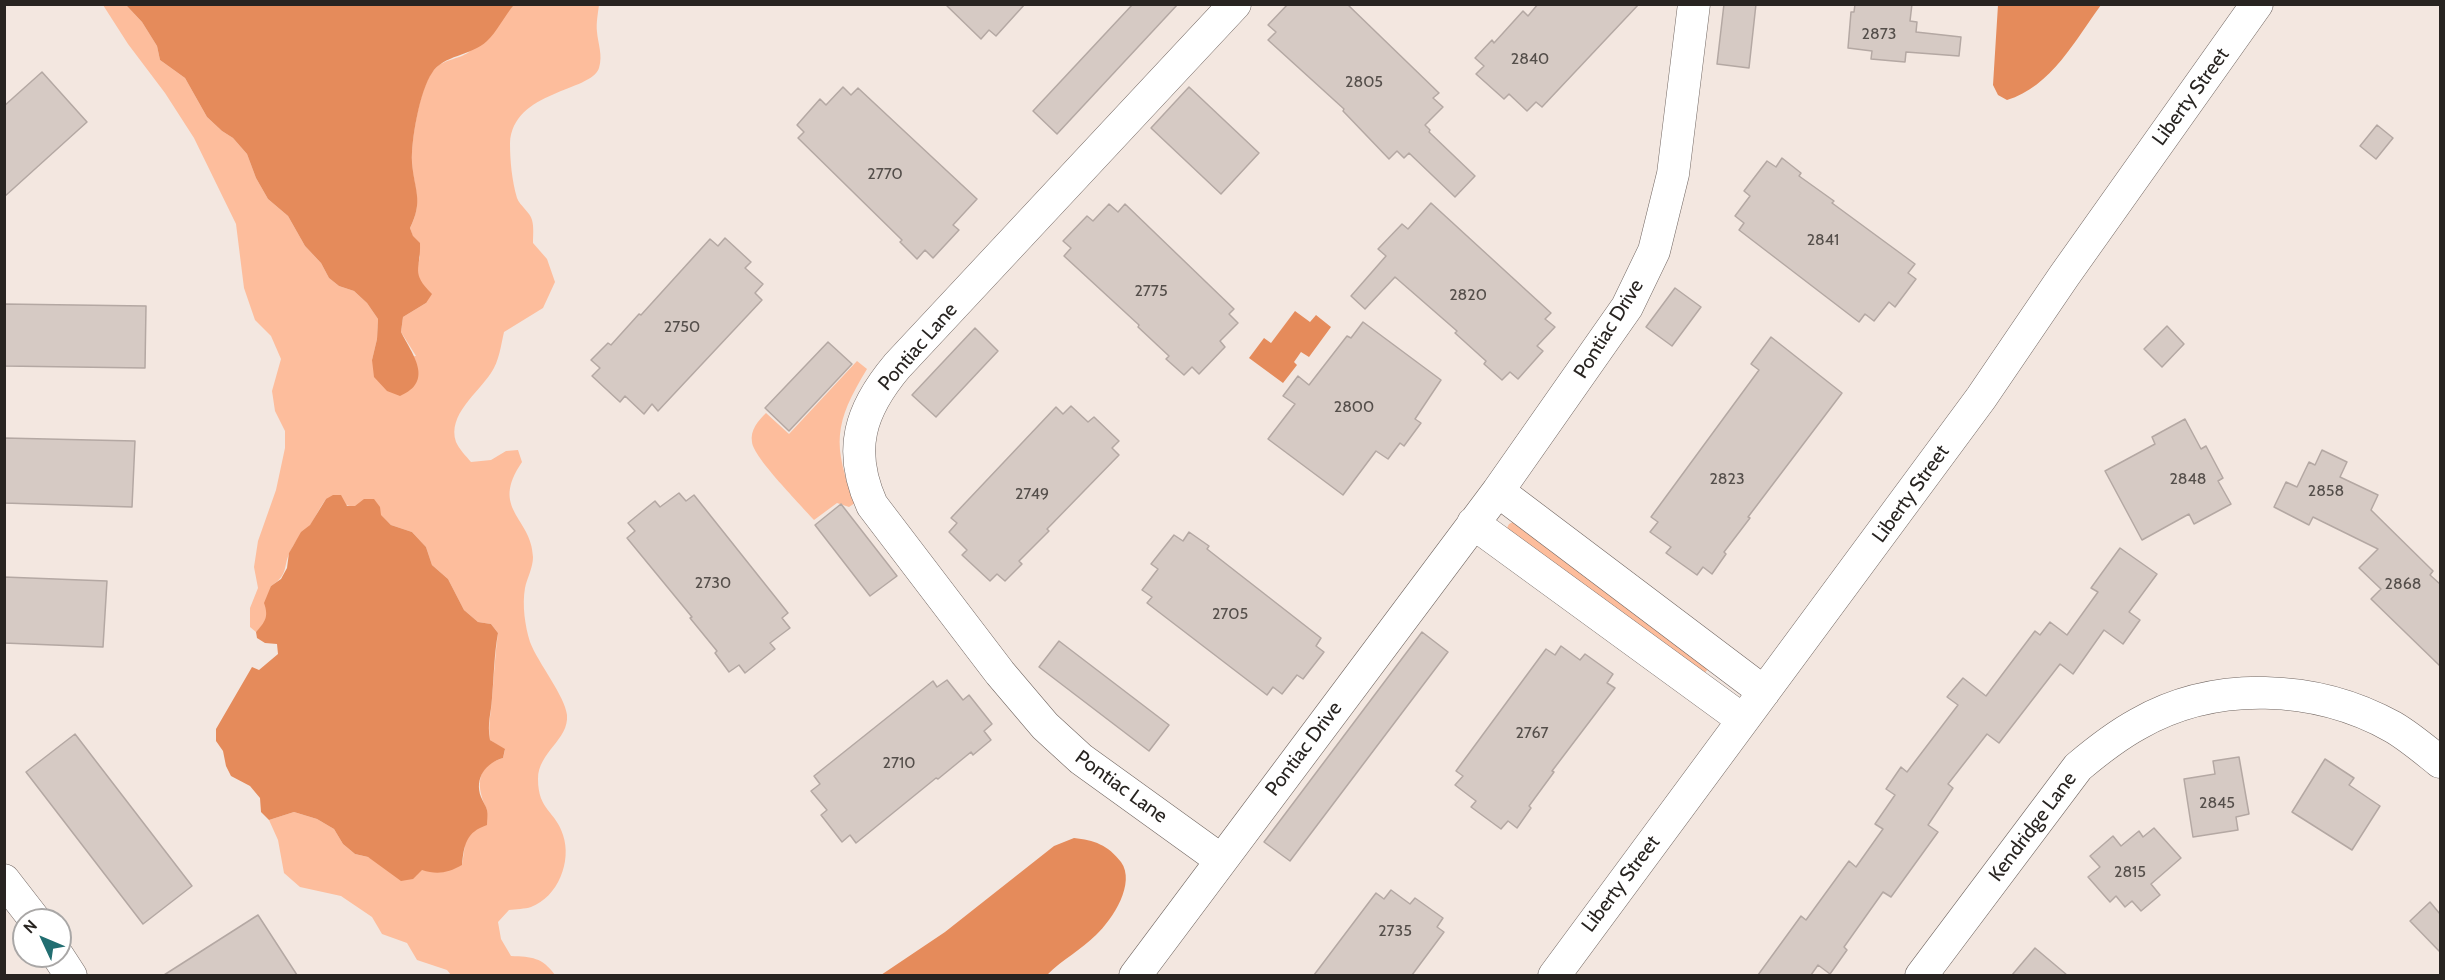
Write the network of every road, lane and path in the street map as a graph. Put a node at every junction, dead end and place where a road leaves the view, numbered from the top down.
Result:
1 (1234, 4) edge
2 (1694, 4) edge
3 (2257, 4) edge
4 (1498, 491) junction
5 (1473, 523) junction
6 (1764, 692) junction
7 (1743, 720) junction
8 (2440, 762) edge
9 (1221, 860) junction
10 (4, 880) edge
11 (26, 908) edge
12 (1135, 975) edge
13 (1554, 975) edge
14 (1921, 975) edge

1 - 9 street, Pontiac Lane
2 - 4 street, Pontiac Drive
3 - 6 street, Liberty Street
4 - 5 street, Pontiac Drive
4 - 6 street
5 - 7 street
5 - 9 street, Pontiac Drive
6 - 7 street, Liberty Street
7 - 13 street, Liberty Street
8 - 14 street, Kendridge Lane
9 - 12 street, Pontiac Drive
10 - 11 street

